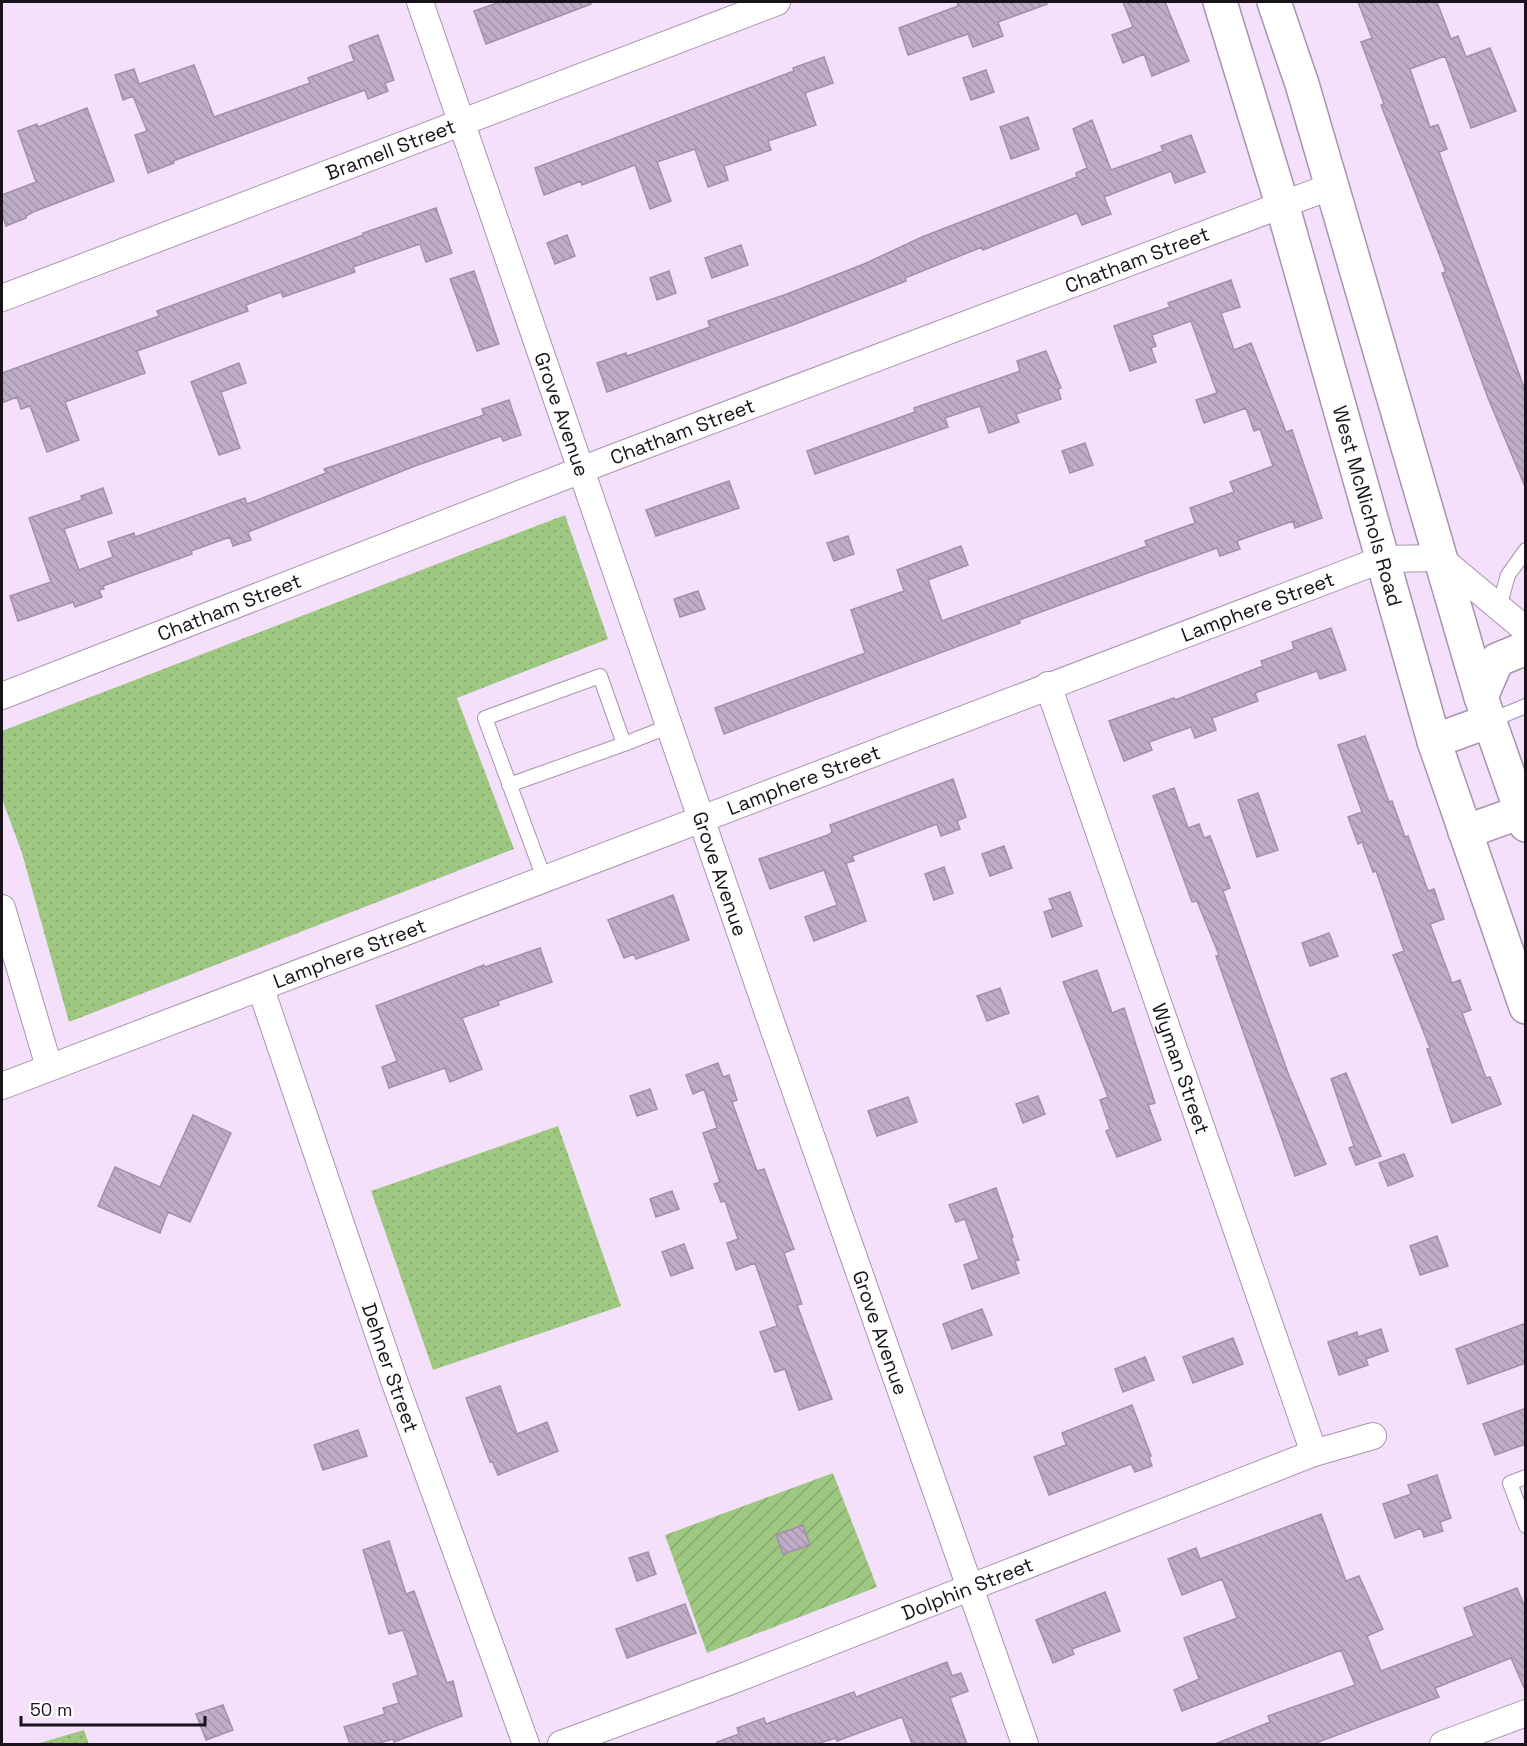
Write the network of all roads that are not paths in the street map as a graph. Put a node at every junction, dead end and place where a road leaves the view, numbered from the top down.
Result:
1 (420, 2) edge
2 (777, 2) edge
3 (1220, 2) edge
4 (1274, 2) edge
5 (462, 123) junction
6 (1332, 186) junction
7 (1282, 204) junction
8 (2, 298) edge
9 (583, 470) junction
10 (1526, 550) edge
11 (1440, 558) junction
12 (1383, 559) junction
13 (1499, 607) junction
14 (1526, 630) edge
15 (1526, 648) edge
16 (1048, 685) junction
17 (2, 696) edge
18 (1526, 706) edge
19 (1485, 709) junction
20 (670, 726) junction
21 (1434, 741) junction
22 (624, 744) junction
23 (509, 785) junction
24 (701, 817) junction
25 (1523, 818) edge
26 (1465, 832) junction
27 (544, 878) junction
28 (2, 908) edge
29 (261, 989) junction
30 (1526, 1007) edge
31 (49, 1067) junction
32 (2, 1086) edge
33 (1373, 1436) dead end
34 (1314, 1453) junction
35 (1526, 1478) edge
36 (1526, 1527) edge
37 (969, 1587) junction
38 (1526, 1713) edge
39 (526, 1744) edge
40 (561, 1744) edge
41 (1025, 1744) edge
42 (1443, 1744) edge

1 - 5 street, Grove Avenue
2 - 5 street, Bramell Street
3 - 7 main road, West McNichols Road
4 - 6 main road
5 - 8 street, Bramell Street
5 - 9 street, Grove Avenue
6 - 7 street, Chatham Street
6 - 11 main road
7 - 9 street, Chatham Street
7 - 12 main road, West McNichols Road
9 - 17 street, Chatham Street
9 - 20 street, Grove Avenue
10 - 13 lane
11 - 12 street, Lamphere Street
11 - 13 street
11 - 19 main road
12 - 16 street, Lamphere Street
12 - 21 main road, West McNichols Road
13 - 14 street
15 - 19 main road
16 - 24 street, Lamphere Street
16 - 34 street, Wyman Street
18 - 19 lane
19 - 21 main road
19 - 25 main road
20 - 22 lane
20 - 24 street, Grove Avenue
21 - 26 main road, West McNichols Road
22 - 23 lane
22 - 23 lane
23 - 27 lane
24 - 27 street, Lamphere Street
24 - 37 street, Grove Avenue
25 - 26 main road
26 - 30 main road, West McNichols Road
27 - 29 street, Lamphere Street
28 - 31 street
29 - 31 street, Lamphere Street
29 - 39 street, Dehner Street
31 - 32 street, Lamphere Street
33 - 34 street, Dolphin Street
34 - 37 street, Dolphin Street
35 - 36 lane
37 - 40 street, Dolphin Street
37 - 41 street, Grove Avenue
38 - 42 street

